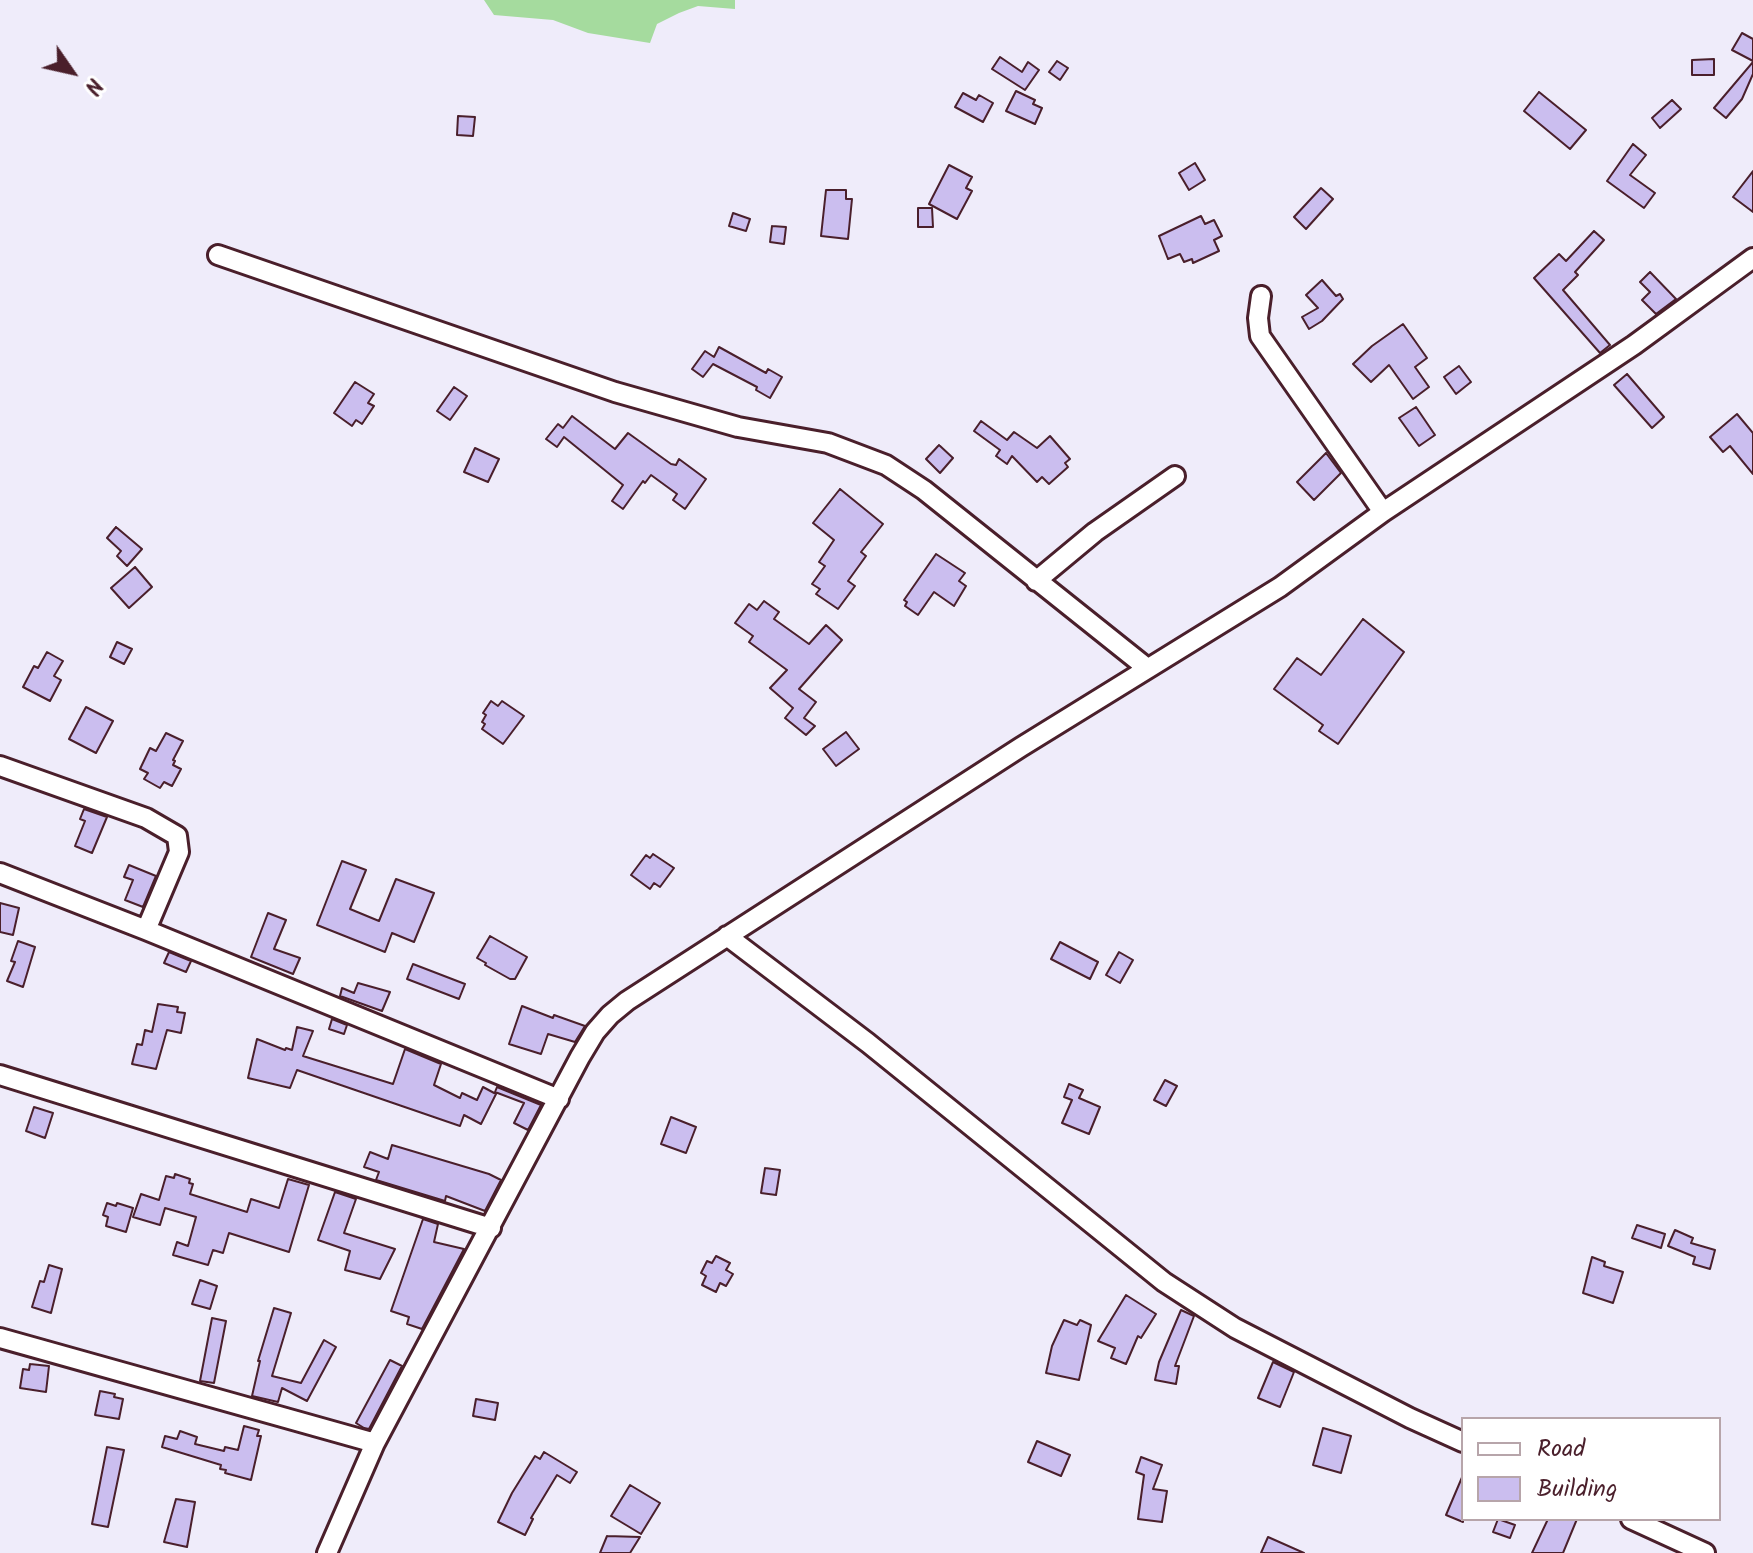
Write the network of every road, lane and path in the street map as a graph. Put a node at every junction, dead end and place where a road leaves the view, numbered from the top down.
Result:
1 (218, 255) dead end
2 (1753, 258) edge
3 (1261, 296) dead end
4 (1175, 476) dead end
5 (1383, 512) junction
6 (1036, 581) junction
7 (1147, 668) junction
8 (0, 766) edge
9 (0, 873) edge
10 (146, 930) junction
11 (727, 936) junction
12 (0, 1075) edge
13 (559, 1099) junction
14 (491, 1228) junction
15 (0, 1338) edge
16 (1461, 1441) edge
17 (375, 1443) junction
18 (1635, 1521) edge
19 (327, 1553) edge
20 (1705, 1553) edge

1 - 6 street
2 - 5 street
3 - 5 street
4 - 6 street
5 - 7 street
6 - 7 street
7 - 11 street
8 - 10 street
9 - 10 street
10 - 13 street
11 - 13 street
11 - 16 street
12 - 14 street
13 - 14 street
14 - 17 street
15 - 17 street
17 - 19 street
18 - 20 street

